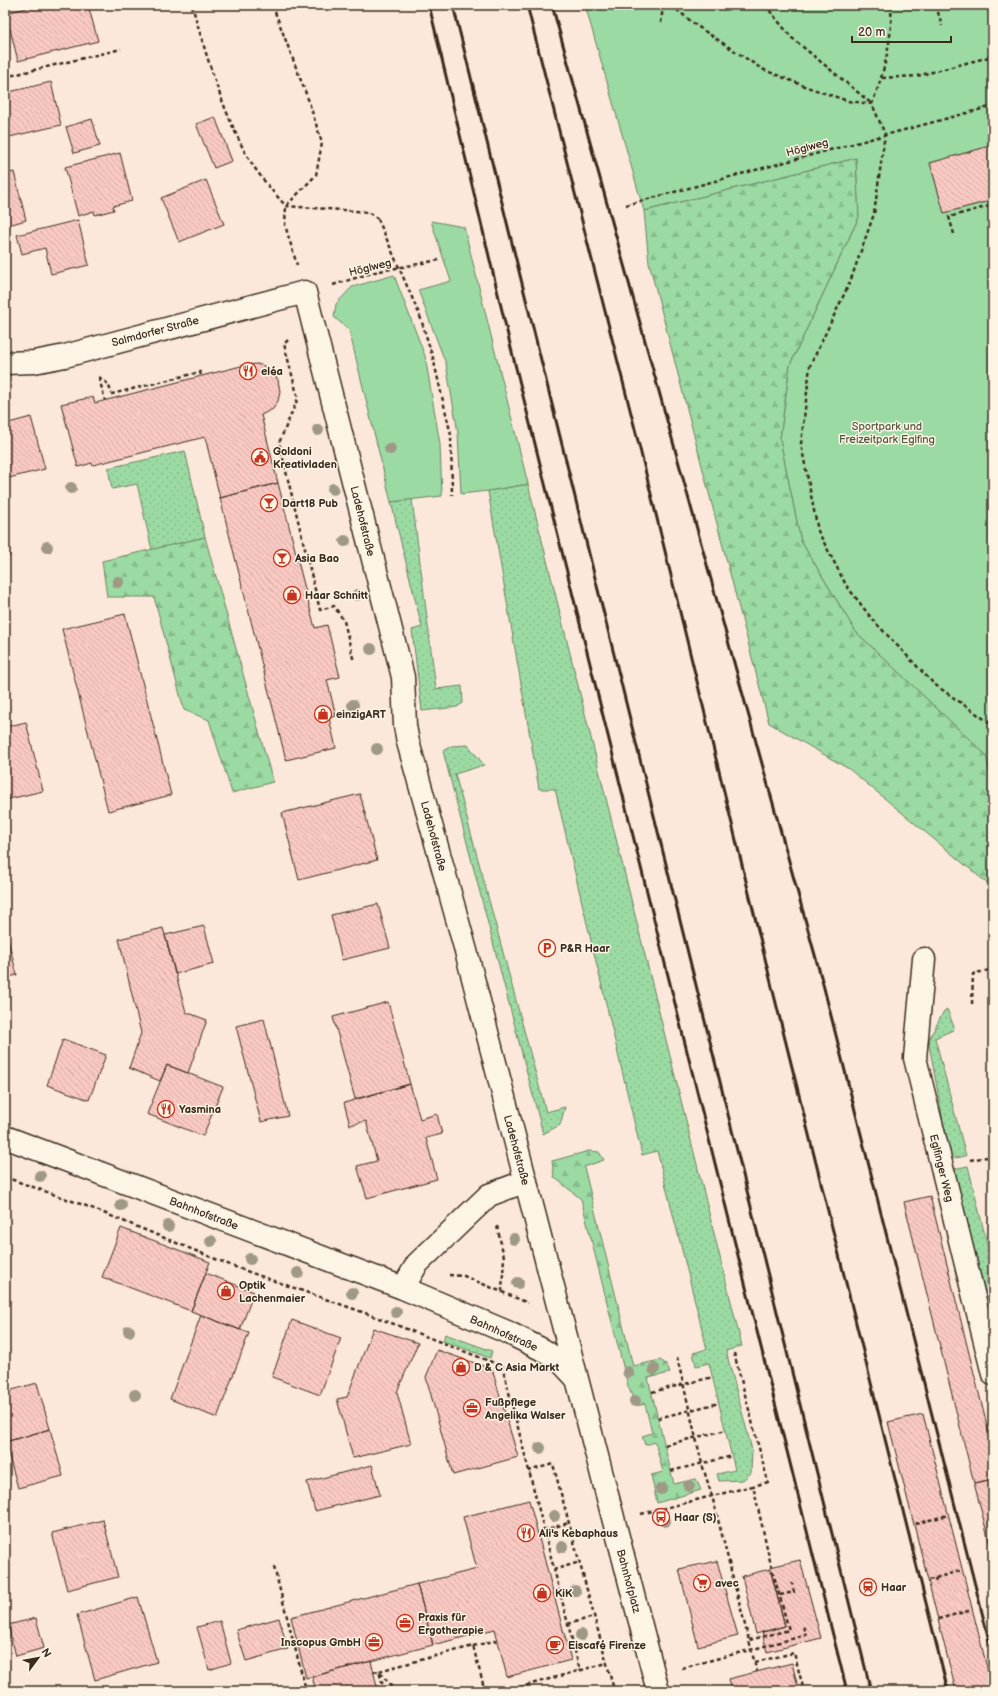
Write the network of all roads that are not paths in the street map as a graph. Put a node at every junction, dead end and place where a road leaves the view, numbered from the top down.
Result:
1 (305, 292) joint
2 (5, 363) edge
3 (924, 959) dead end
4 (5, 1137) edge
5 (526, 1181) junction
6 (403, 1288) junction
7 (993, 1374) edge
8 (576, 1378) junction
9 (658, 1691) edge

1 - 2 street, Salmdorfer Straße
1 - 5 street, Ladehofstraße
3 - 7 street, Eglfinger Weg
4 - 6 street, Bahnhofstraße
5 - 6 street
5 - 8 street, Ladehofstraße
6 - 8 street, Bahnhofstraße
8 - 9 street, Bahnhofplatz

